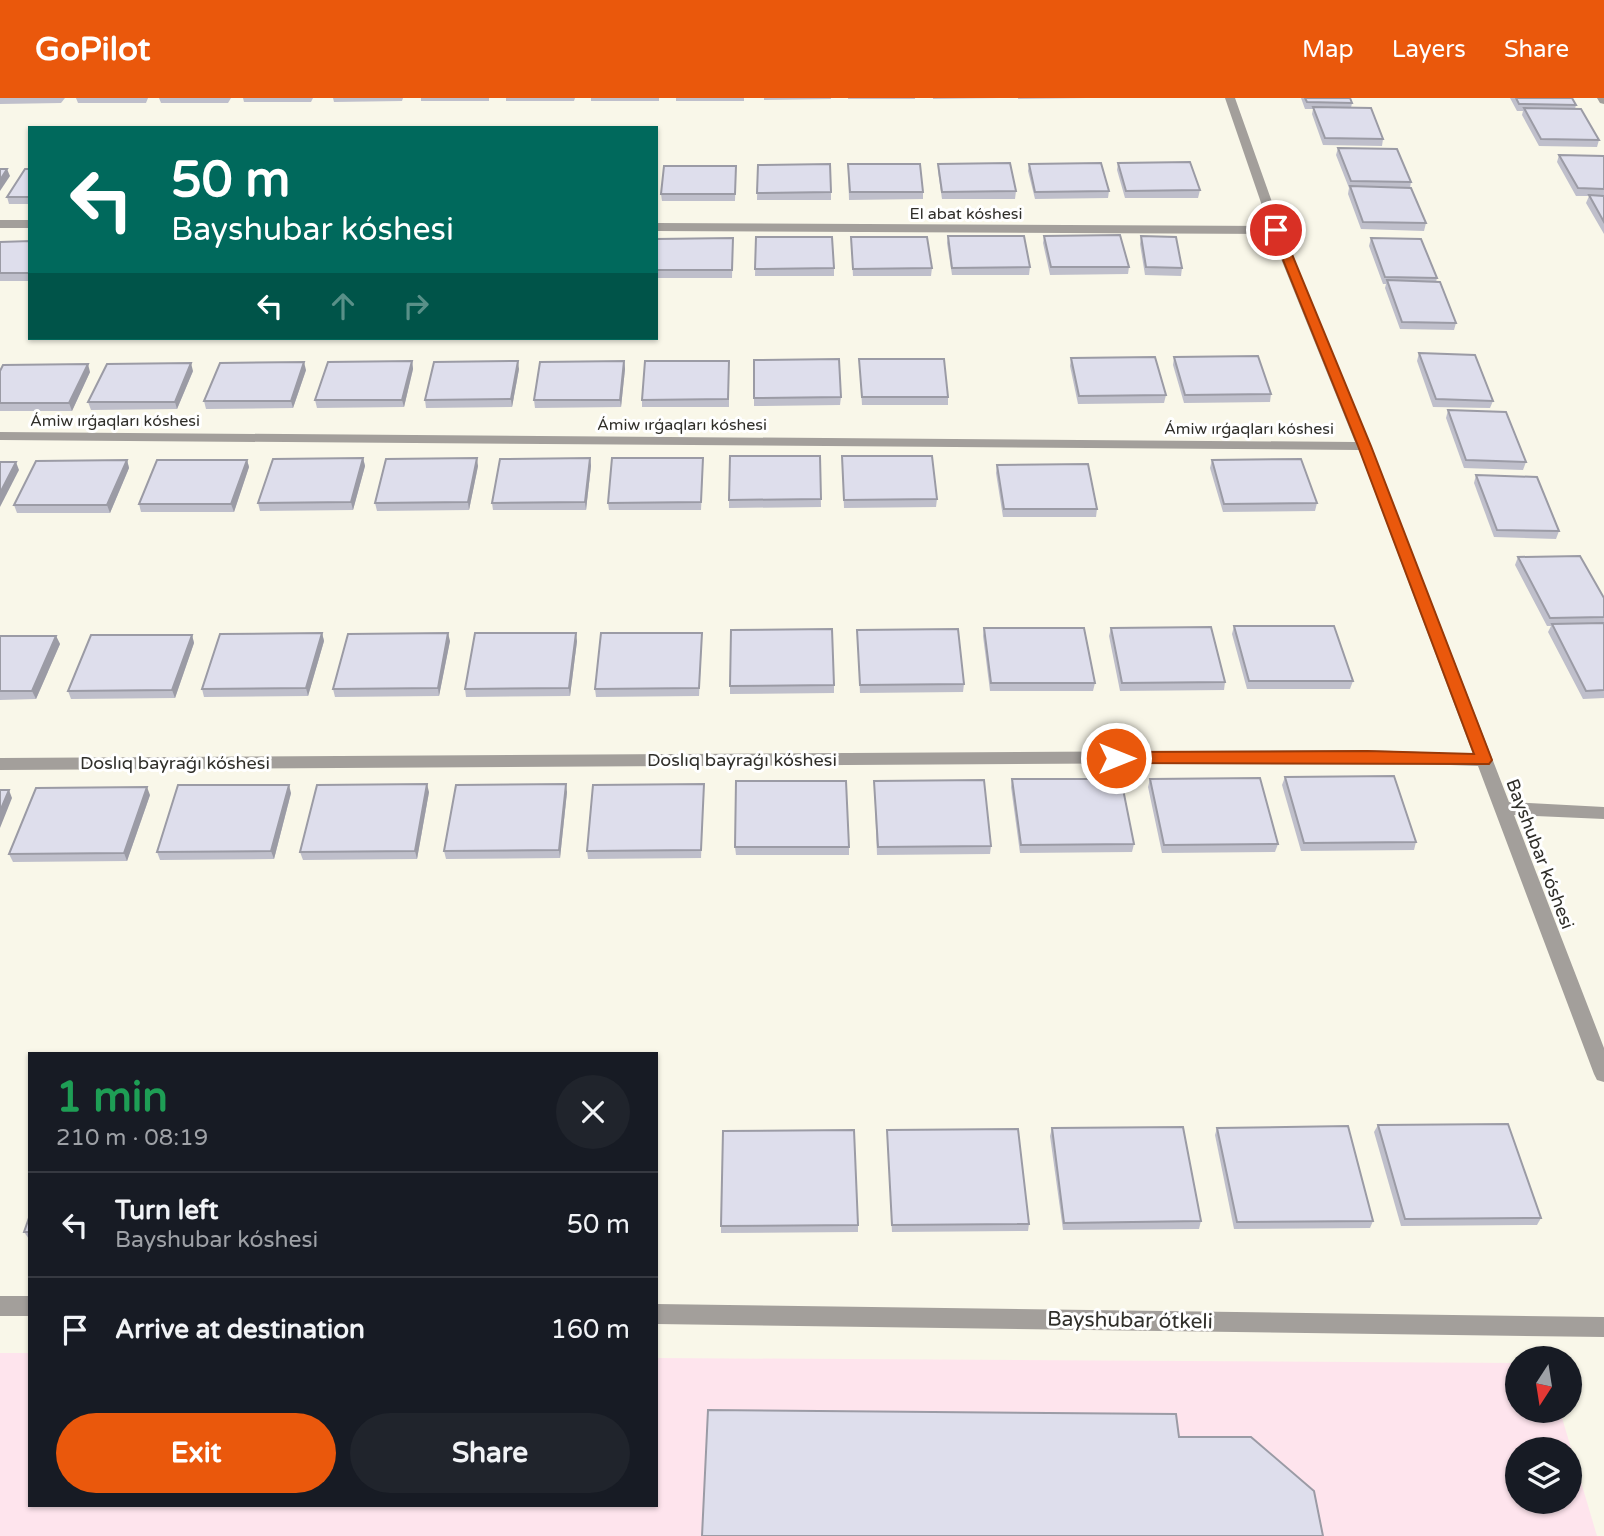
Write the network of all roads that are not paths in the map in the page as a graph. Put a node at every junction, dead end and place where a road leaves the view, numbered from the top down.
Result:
1 (1230, 98) edge
2 (0, 224) edge
3 (28, 224) edge
4 (658, 227) edge
5 (1276, 230) junction
6 (0, 436) edge
7 (1364, 446) junction
8 (1484, 760) junction
9 (0, 764) edge
10 (1502, 808) junction
11 (1604, 813) edge
12 (1604, 1074) edge
13 (0, 1306) edge
14 (28, 1306) edge
15 (658, 1314) edge
16 (1604, 1326) edge

1 - 5 street, Bayshubar kóshesi
2 - 3 street
4 - 5 street, El abat kóshesi
5 - 7 street, Bayshubar kóshesi
6 - 7 street, Ámiw ırǵaqları kóshesi
7 - 8 street, Bayshubar kóshesi
8 - 9 street, Doslıq bayraǵı kóshesi
8 - 10 street, Bayshubar kóshesi
10 - 11 street
10 - 12 street, Bayshubar kóshesi
13 - 14 street
15 - 16 street, Bayshubar ótkeli

